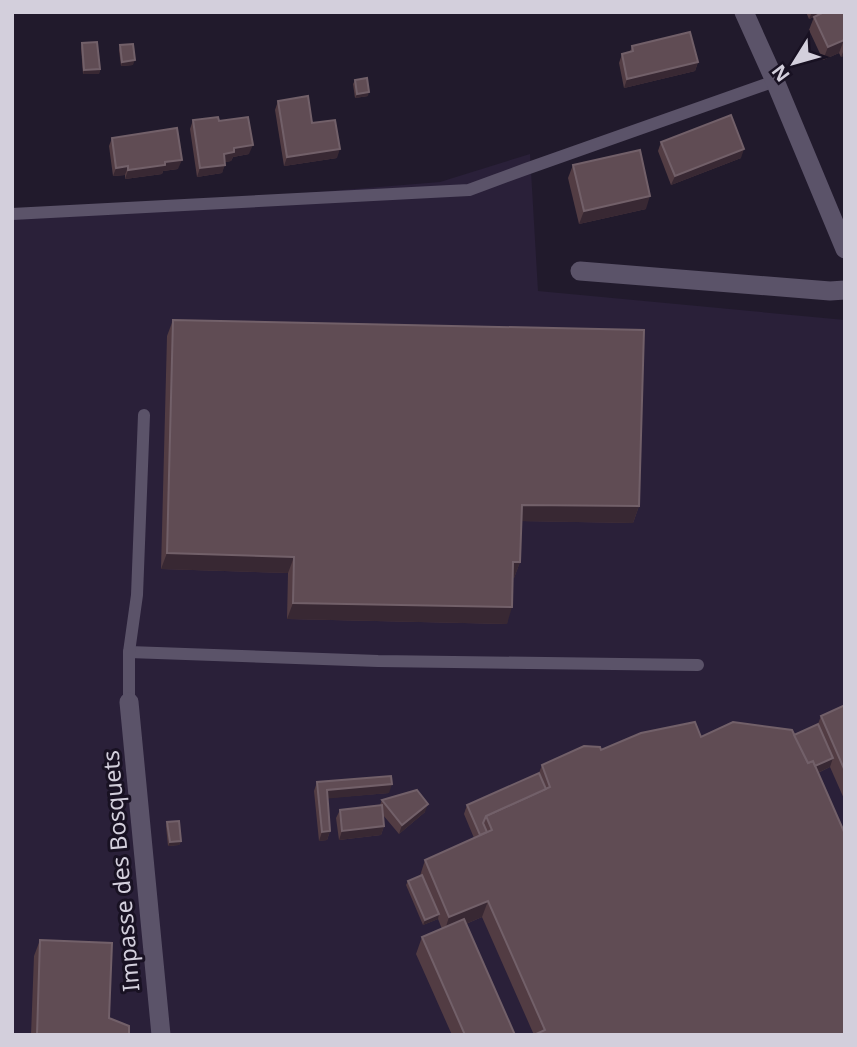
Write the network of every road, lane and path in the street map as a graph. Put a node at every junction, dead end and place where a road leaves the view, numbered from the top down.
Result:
1 (744, 12) edge
2 (775, 82) junction
3 (12, 214) edge
4 (845, 249) edge
5 (580, 271) dead end
6 (845, 290) edge
7 (144, 415) dead end
8 (129, 652) junction
9 (698, 665) dead end
10 (130, 702) joint
11 (161, 1035) edge

1 - 2 street
2 - 3 lane
2 - 4 street
5 - 6 street
7 - 8 lane
8 - 9 lane
8 - 10 lane
10 - 11 street, Impasse des Bosquets

